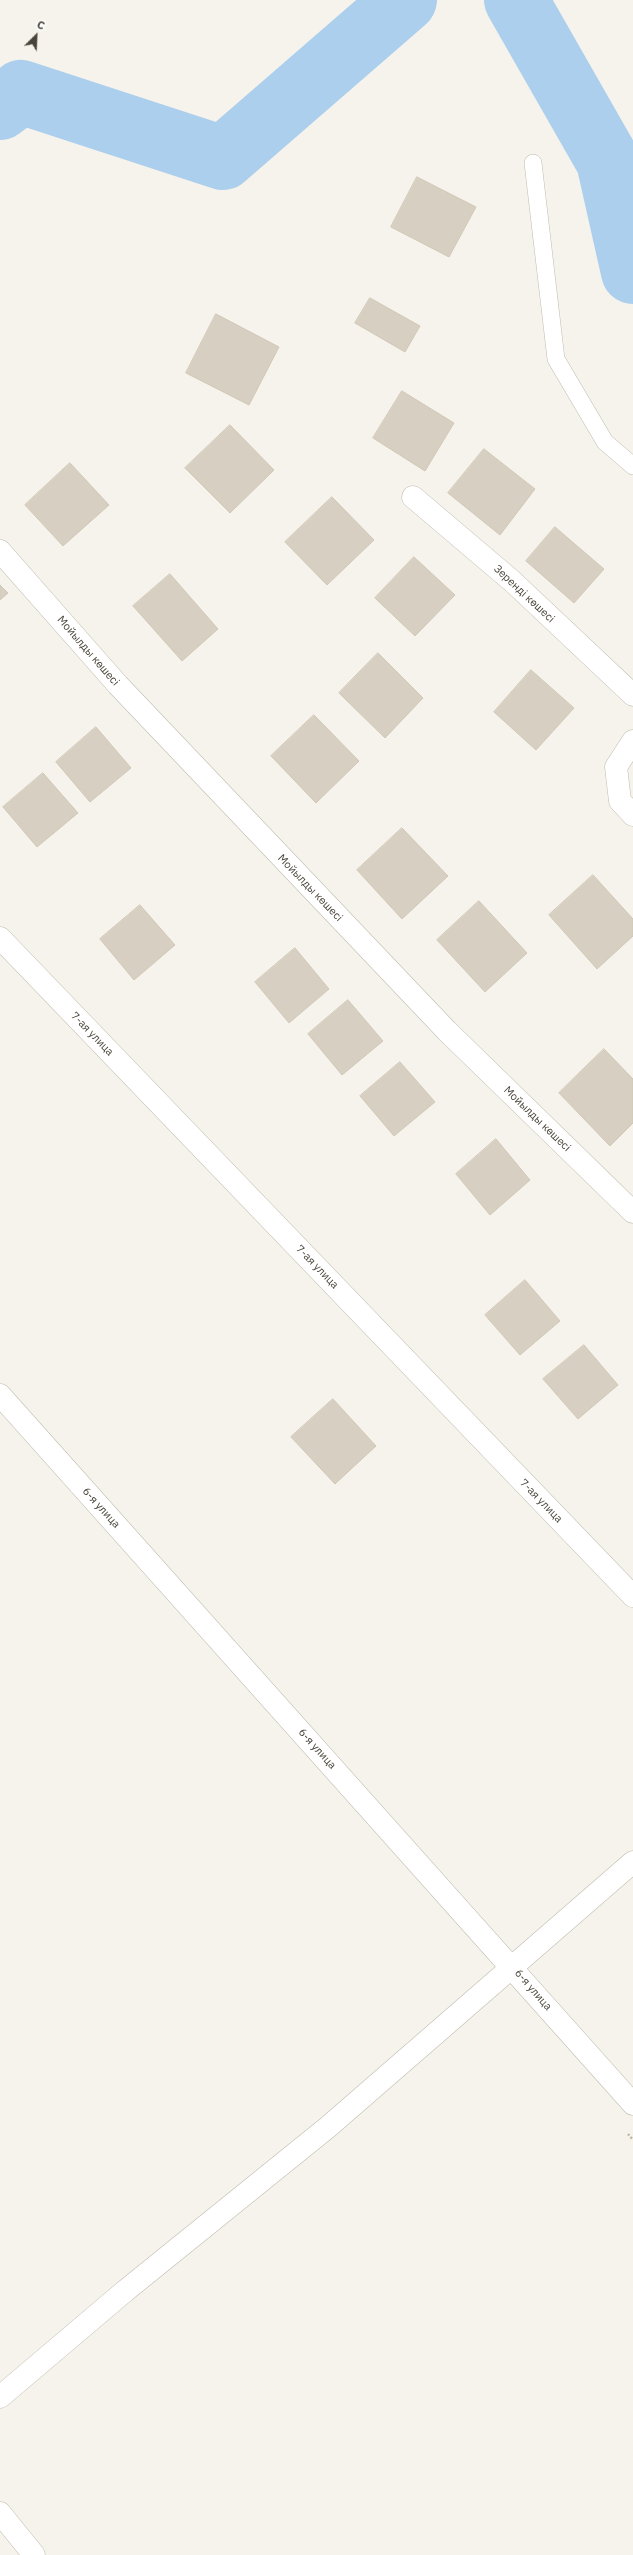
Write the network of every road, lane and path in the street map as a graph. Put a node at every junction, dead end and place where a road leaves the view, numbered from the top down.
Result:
1 (533, 163) dead end
2 (633, 466) edge
3 (412, 497) dead end
4 (0, 551) edge
5 (633, 695) edge
6 (633, 741) edge
7 (633, 815) edge
8 (0, 938) edge
9 (633, 1212) edge
10 (0, 1395) edge
11 (633, 1596) edge
12 (633, 1862) edge
13 (512, 1966) junction
14 (633, 2104) edge
15 (0, 2397) edge
16 (0, 2513) edge
17 (34, 2555) edge

1 - 2 lane
3 - 5 street, Зеренді көшесі
4 - 9 street, Мойылды көшесі
6 - 7 street
8 - 11 street, 7-ая улица
10 - 13 street, 6-я улица
12 - 13 street
13 - 14 street, 6-я улица
13 - 15 street
16 - 17 street

